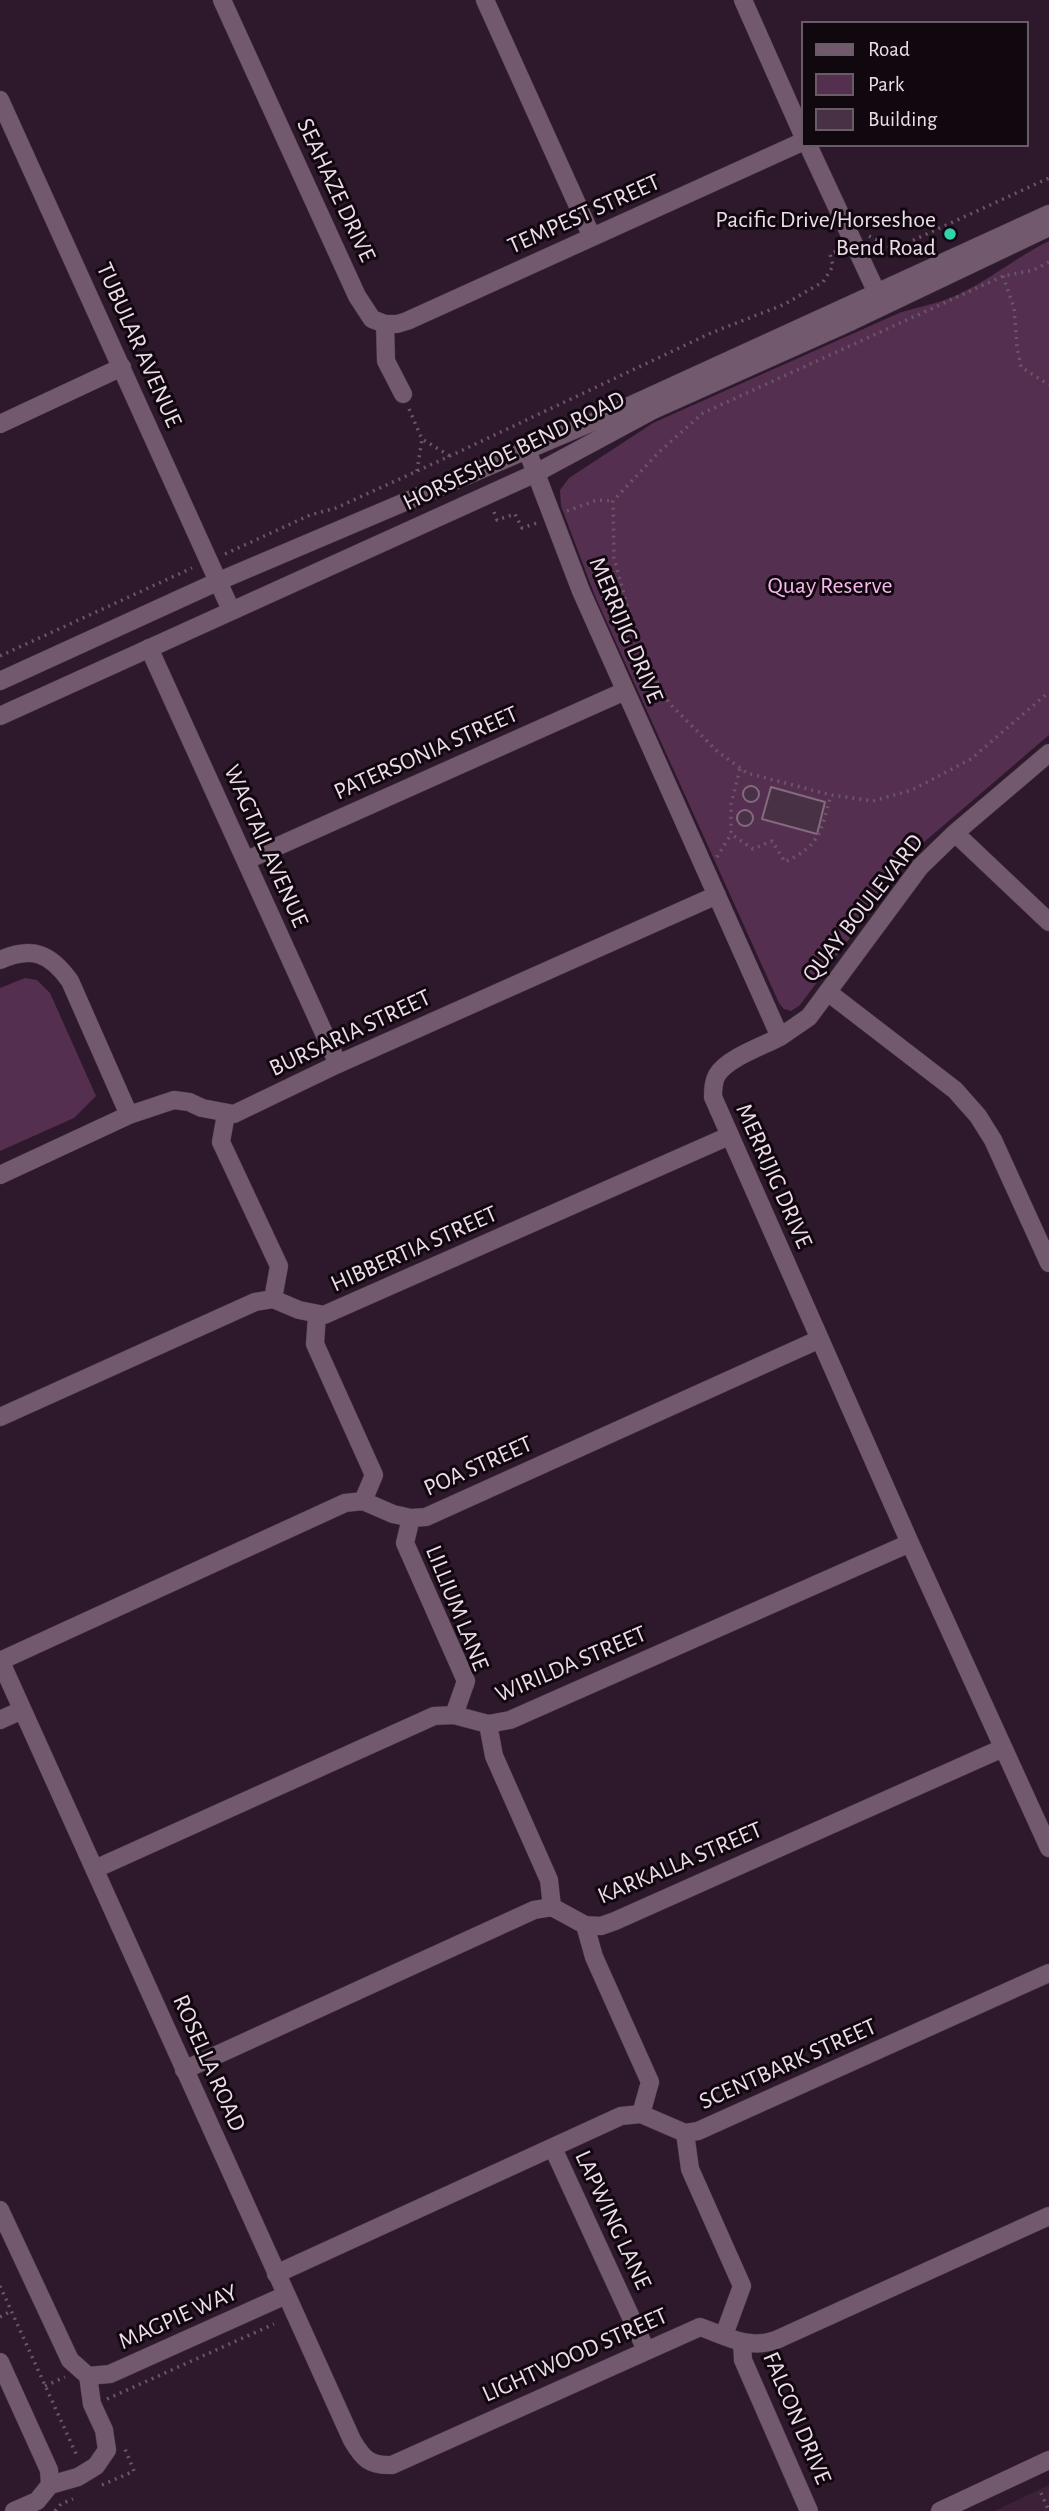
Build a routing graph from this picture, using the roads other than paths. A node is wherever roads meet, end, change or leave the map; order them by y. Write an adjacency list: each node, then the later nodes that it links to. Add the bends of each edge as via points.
1 (222, 0): 12 (street, SEAHAZE DRIVE, via 357,296 372,319)
2 (485, 0): 10 (street)
3 (743, 0): 5 (street)
4 (0, 100): 13 (street, TUBULAR AVENUE)
5 (800, 129)
6 (800, 143): 10 (street, TEMPEST STREET)
7 (809, 147): 11 (street)
8 (1049, 214): 11 (street, HORSESHOE BEND ROAD)
9 (1049, 227): 11 (street, HORSESHOE BEND ROAD)
10 (592, 237): 12 (street, TEMPEST STREET, via 408,321)
11 (880, 298): 16 (street, HORSESHOE BEND ROAD); 17 (street, HORSESHOE BEND ROAD)
12 (385, 324): 14 (street, via 386,361)
13 (122, 367): 15 (street); 18 (street, TUBULAR AVENUE)
14 (403, 394)
15 (0, 424)
16 (527, 450): 17 (street, MERRIJIG DRIVE); 18 (street, HORSESHOE BEND ROAD)
17 (536, 473): 19 (street, HORSESHOE BEND ROAD); 22 (street, MERRIJIG DRIVE)
18 (219, 581): 19 (street, TUBULAR AVENUE); 21 (street, HORSESHOE BEND ROAD)
19 (231, 610): 20 (street, HORSESHOE BEND ROAD)
20 (149, 648): 23 (street, HORSESHOE BEND ROAD); 26 (street, WAGTAIL AVENUE)
21 (0, 681)
22 (625, 691): 26 (street, PATERSONIA STREET); 27 (street, MERRIJIG DRIVE)
23 (0, 716)
24 (1049, 753): 25 (street, QUAY BOULEVARD)
25 (955, 833): 28 (street); 30 (street, QUAY BOULEVARD, via 920,867)
26 (247, 860): 32 (street, WAGTAIL AVENUE)
27 (717, 895): 31 (street, MERRIJIG DRIVE); 32 (street, BURSARIA STREET)
28 (1049, 922)
29 (0, 960): 34 (street, via 26,951 58,965 70,981)
30 (829, 993): 31 (street, QUAY BOULEVARD, via 802,1024); 37 (street, via 955,1090 978,1116)
31 (780, 1037): 35 (street, MERRIJIG DRIVE, via 718,1073 713,1097)
32 (338, 1064): 33 (street, BURSARIA STREET)
33 (226, 1114): 34 (street, via 174,1100); 38 (street, via 221,1142 279,1266)
34 (129, 1115): 36 (street)
35 (729, 1136): 39 (street, HIBBERTIA STREET); 40 (street, MERRIJIG DRIVE)
36 (0, 1175)
37 (1049, 1263)
38 (273, 1299): 39 (street, HIBBERTIA STREET); 41 (street, via 255,1302)
39 (317, 1315): 42 (street, via 315,1345 374,1475)
40 (820, 1339): 43 (street, POA STREET, via 426,1517); 44 (street, MERRIJIG DRIVE)
41 (0, 1417)
42 (363, 1501): 43 (street, POA STREET); 45 (street, via 338,1506)
43 (411, 1518): 47 (street, LILLIUM LANE, via 405,1543 466,1681)
44 (910, 1543): 49 (street, WIRILDA STREET, via 510,1720); 50 (street, MERRIJIG DRIVE)
45 (0, 1660): 46 (street, ROSELLA ROAD)
46 (22, 1710): 48 (street); 52 (street, ROSELLA ROAD)
47 (454, 1715): 49 (street, WIRILDA STREET); 52 (street, WIRILDA STREET, via 434,1716)
48 (0, 1720)
49 (488, 1724): 53 (street, via 494,1756 549,1880)
50 (1003, 1748): 51 (street, MERRIJIG DRIVE); 54 (street, KARKALLA STREET, via 615,1921 601,1926)
51 (1049, 1848)
52 (95, 1869): 56 (street, ROSELLA ROAD)
53 (552, 1907): 54 (street, KARKALLA STREET); 56 (street, via 520,1916)
54 (585, 1924): 57 (street, via 594,1957 650,2082)
55 (1049, 1972): 58 (street, SCENTBARK STREET, via 713,2125)
56 (184, 2070): 62 (street, ROSELLA ROAD)
57 (641, 2114): 58 (street, SCENTBARK STREET); 59 (street, via 621,2116)
58 (685, 2133): 64 (street, via 690,2169 742,2286)
59 (553, 2148): 62 (street); 66 (street, LAPWING LANE)
60 (0, 2210): 68 (street, via 70,2360)
61 (1049, 2216): 65 (street, LIGHTWOOD STREET, via 776,2340 761,2345)
62 (276, 2274): 63 (street, ROSELLA ROAD)
63 (286, 2295): 68 (street, MAGPIE WAY, via 110,2374); 70 (street, ROSELLA ROAD, via 359,2452 378,2466)
64 (724, 2335): 65 (street, LIGHTWOOD STREET); 66 (street, LIGHTWOOD STREET, via 700,2327)
65 (742, 2342): 73 (street, FALCON DRIVE, via 743,2360)
66 (646, 2350): 70 (street, LIGHTWOOD STREET)
67 (0, 2362): 71 (street, via 49,2470)
68 (88, 2376): 71 (street, via 107,2450 96,2466)
69 (1049, 2460): 74 (street)
70 (392, 2465)
71 (50, 2485): 72 (street, via 37,2501)
72 (14, 2511)
73 (809, 2511)
74 (940, 2511)

